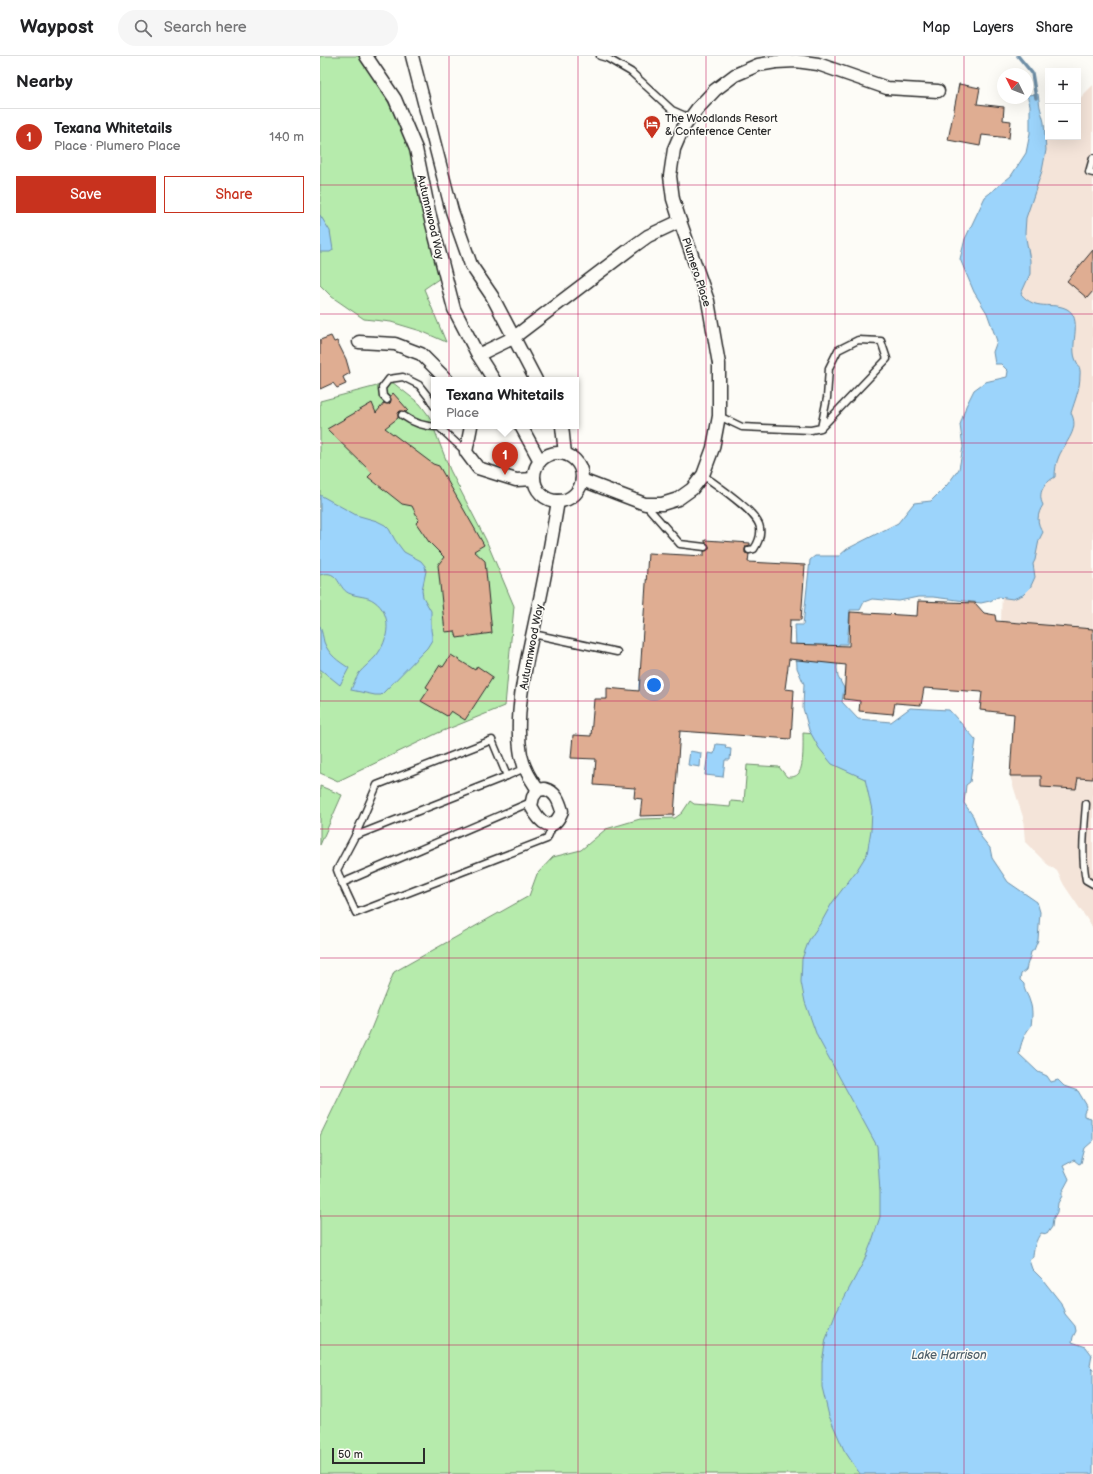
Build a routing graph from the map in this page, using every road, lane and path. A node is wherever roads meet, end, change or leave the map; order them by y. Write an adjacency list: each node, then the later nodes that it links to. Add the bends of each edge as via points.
1 (366, 56): 11 (street, Autumnwood Way, via 395,99 416,149 429,212 454,308)
2 (412, 56): 9 (street, Autumnwood Way, via 452,211 472,265 492,296)
3 (600, 56): 5 (lane, via 631,72 672,110)
4 (938, 91): 5 (street, Plumero Place, via 887,88 818,64 776,62 758,65 736,76 715,90)
5 (690, 118): 8 (street, Plumero Place, via 674,149 670,176 673,199)
6 (1093, 158): 7 (lane, via 1089,172)
7 (1093, 173)
8 (680, 221): 9 (street, via 648,236); 18 (street, Plumero Place, via 708,301 718,364)
9 (513, 338): 11 (street); 14 (street, Autumnwood Way)
10 (359, 342): 12 (street, via 395,344 421,354)
11 (478, 355): 13 (street, Autumnwood Way)
12 (444, 377)
13 (492, 377)
14 (534, 377)
15 (387, 400): 16 (lane, via 383,396 382,388 389,379 403,377 419,385)
16 (431, 401)
17 (402, 415): 19 (lane, via 410,422)
18 (719, 416): 20 (lane, via 742,427 811,430); 28 (street, Plumero Place, via 713,448)
19 (431, 427)
20 (821, 428): 20 (lane, via 887,359 881,341 858,340 838,350 829,368)
21 (441, 429): 25 (lane)
22 (470, 429): 25 (street)
23 (523, 429): 27 (street)
24 (562, 429): 26 (street)
25 (466, 452): 29 (street, via 478,468 516,480)
26 (565, 454): 27 (street, via 551,454); 30 (street, via 577,462 582,472)
27 (540, 461): 29 (street)
28 (703, 475): 32 (street, Plumero Place, via 692,489 678,500 662,504); 34 (lane, via 751,512 760,527 759,542 754,549)
29 (534, 479): 31 (street, via 541,494)
30 (582, 480): 31 (street, via 573,496); 32 (street, Plumero Place)
31 (558, 501): 35 (street, Autumnwood Way)
32 (645, 504): 33 (lane, via 680,544)
33 (705, 547)
34 (749, 550)
35 (533, 634): 36 (lane); 37 (street, Autumnwood Way, via 520,700 519,730)
36 (617, 652)
37 (525, 768): 38 (lane); 39 (street, Autumnwood Way)
38 (507, 776): 43 (lane); 43 (lane, via 492,740 450,755 377,785)
39 (538, 790): 40 (street); 42 (street, via 551,791 559,801 562,811)
40 (532, 802): 42 (street, via 531,806 537,817 543,823); 44 (lane)
41 (1086, 804): 45 (lane, via 1082,851 1086,880)
42 (553, 825): 44 (lane, via 547,839 356,913)
43 (355, 836): 44 (lane, via 337,870)
44 (342, 883)
45 (1093, 884)

